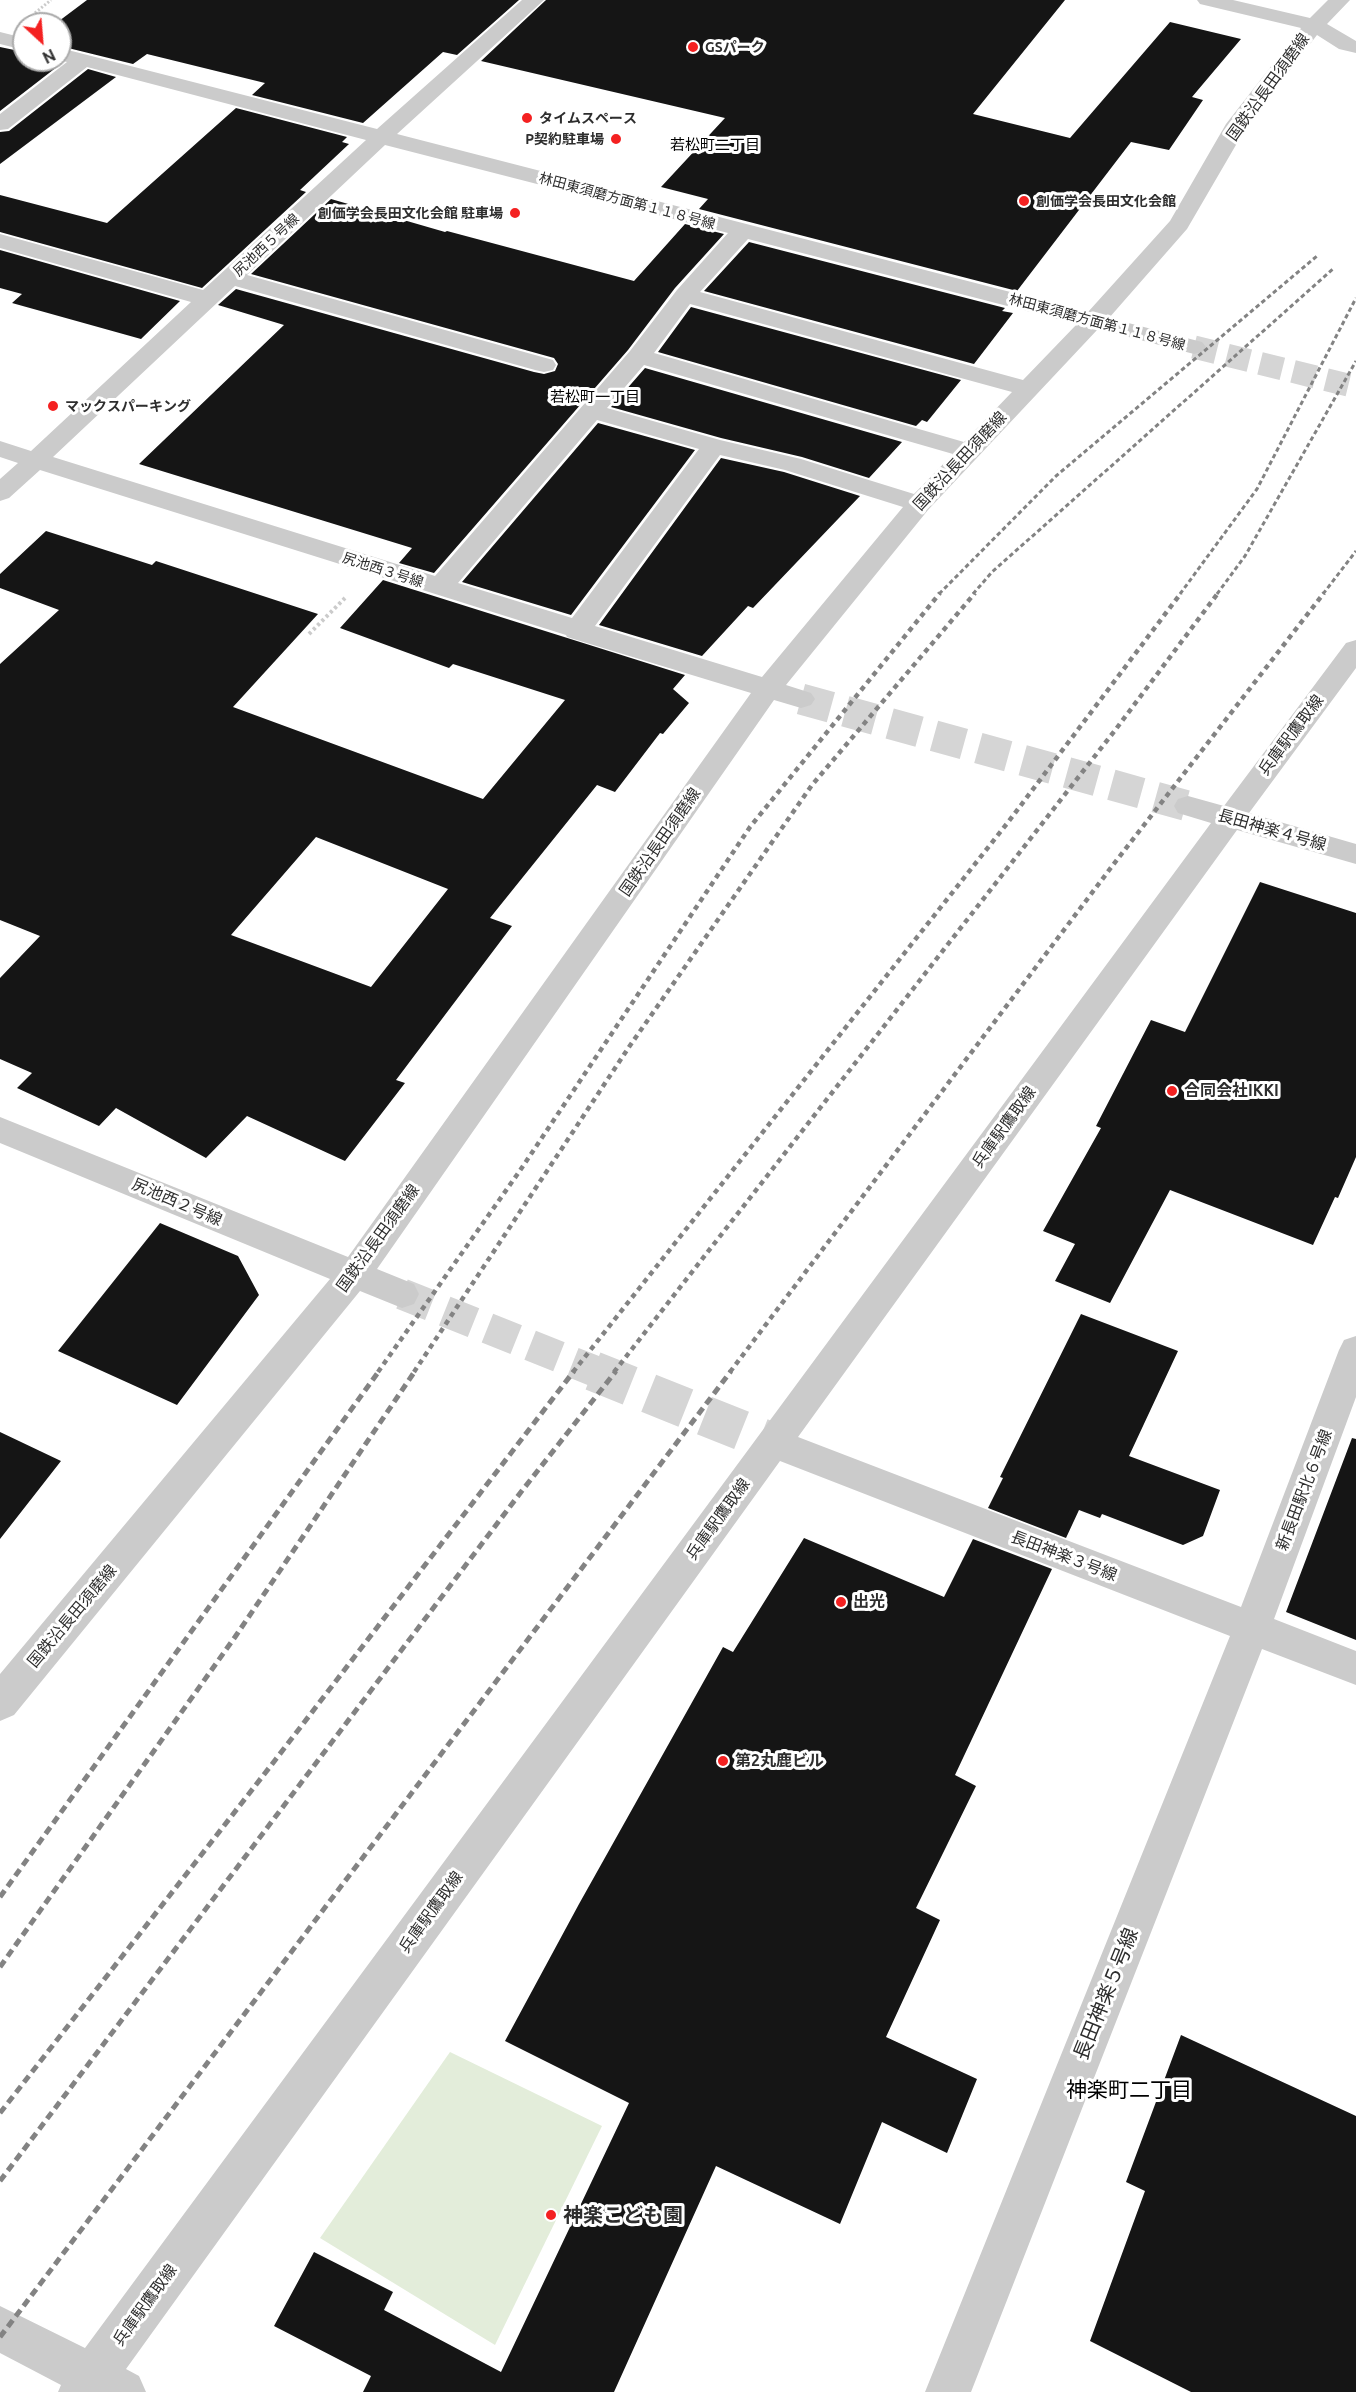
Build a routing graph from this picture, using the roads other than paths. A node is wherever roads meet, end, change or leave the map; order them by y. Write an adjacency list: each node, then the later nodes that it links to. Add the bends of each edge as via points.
1 (534, 0): 9 (street, 尻池西５号線)
2 (1207, 0): 4 (street)
3 (1341, 0): 4 (street, 国鉄沿長田須磨線)
4 (1314, 25): 5 (street); 15 (street, 国鉄沿長田須磨線, via 1238,124 1179,224)
5 (1356, 47)
6 (72, 57): 7 (street, 林田東須磨方面第１１８号線)
7 (83, 60): 8 (street); 9 (street, 林田東須磨方面第１１８号線)
8 (0, 124)
9 (381, 137): 10 (street, 林田東須磨方面第１１８号線); 12 (street, 尻池西５号線)
10 (742, 231): 13 (street); 15 (street, 林田東須磨方面第１１８号線)
11 (0, 241): 14 (street)
12 (231, 278): 14 (street, 尻池西５号線); 18 (street)
13 (685, 295): 17 (street); 19 (street)
14 (208, 299): 24 (street, 尻池西５号線)
15 (1093, 321): 16 (street, 林田東須磨方面第１１８号線); 19 (street, 国鉄沿長田須磨線)
16 (1194, 347)
17 (639, 356): 20 (street); 23 (street)
18 (544, 365)
19 (1029, 389): 23 (street, 国鉄沿長田須磨線)
20 (591, 411): 21 (street); 27 (street)
21 (714, 446): 26 (street, via 792,464); 28 (street)
22 (0, 449): 24 (street, 尻池西３号線)
23 (970, 451): 26 (street, 国鉄沿長田須磨線)
24 (35, 460): 25 (street, 尻池西５号線); 27 (street, 尻池西３号線)
25 (0, 493)
26 (919, 504): 30 (street, 国鉄沿長田須磨線)
27 (440, 587): 28 (street, 尻池西３号線)
28 (577, 631): 30 (street, 尻池西３号線)
29 (1356, 648): 33 (street, 兵庫駅鷹取線)
30 (767, 690): 31 (street); 36 (street, 国鉄沿長田須磨線)
31 (801, 699)
32 (1188, 806): 33 (street, 長田神楽４号線)
33 (1230, 818): 34 (street, 長田神楽４号線); 39 (street, 兵庫駅鷹取線)
34 (1356, 854)
35 (0, 1129): 36 (street, 尻池西２号線)
36 (353, 1276): 37 (street); 42 (street, 国鉄沿長田須磨線)
37 (402, 1294)
38 (1356, 1350): 40 (street, 新長田駅北６号線)
39 (773, 1443): 40 (street, 長田神楽３号線); 44 (street, 兵庫駅鷹取線)
40 (1251, 1630): 41 (street, 長田神楽３号線); 45 (street, 長田神楽５号線)
41 (1356, 1668)
42 (0, 1704)
43 (0, 2329): 44 (street)
44 (99, 2386)
45 (948, 2392)

